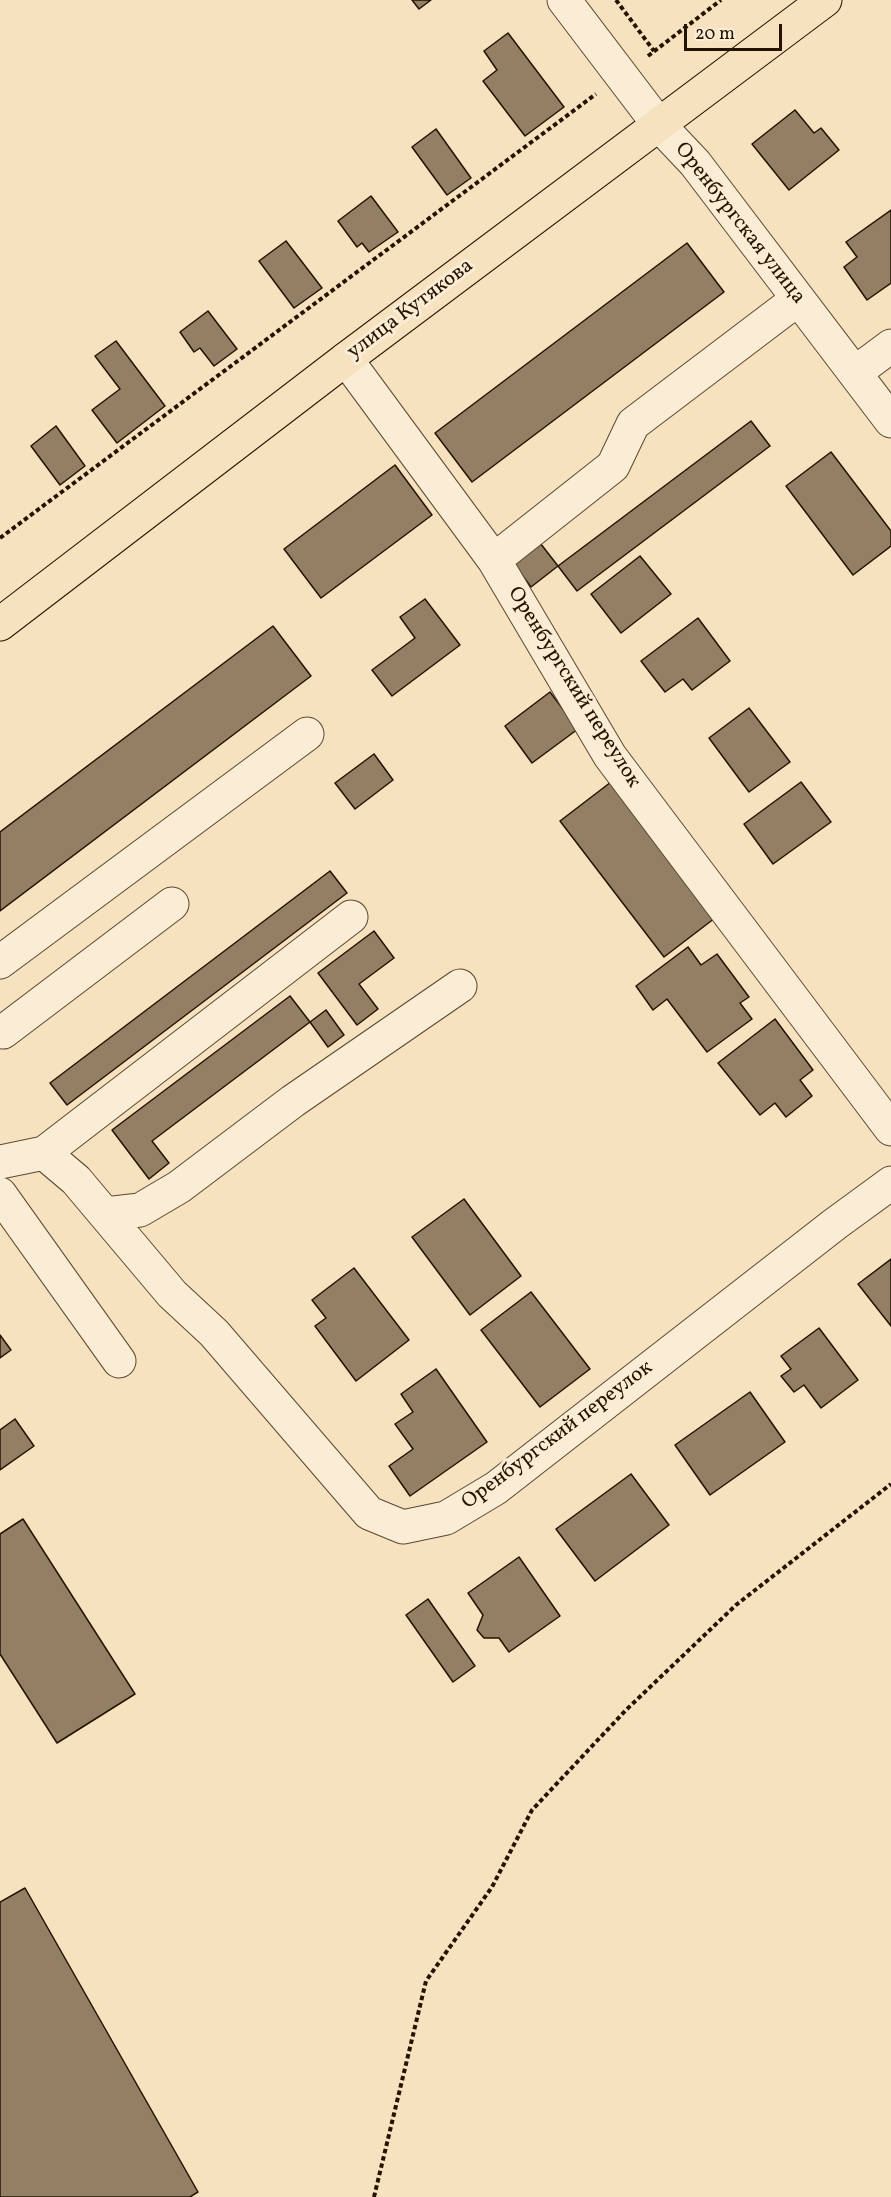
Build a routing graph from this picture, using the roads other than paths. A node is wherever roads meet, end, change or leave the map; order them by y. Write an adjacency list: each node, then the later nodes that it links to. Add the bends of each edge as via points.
1 (564, 0): 3 (street, Оренбургская улица)
2 (825, 0): 3 (main road, улица Кутякова)
3 (658, 125): 4 (street, Оренбургская улица, via 695,163); 6 (main road, улица Кутякова)
4 (798, 299): 7 (street, Оренбургская улица); 9 (street, via 633,424 613,466)
5 (891, 346): 7 (street)
6 (346, 359): 9 (street, Оренбургский переулок); 10 (main road, улица Кутякова)
7 (856, 372): 8 (street, Оренбургская улица)
8 (891, 421)
9 (494, 560): 17 (street, Оренбургский переулок, via 610,756)
10 (0, 624)
11 (307, 734): 14 (street)
12 (172, 904): 16 (street)
13 (351, 917): 18 (street)
14 (0, 962)
15 (460, 986): 22 (street, via 293,1101 179,1187 140,1210)
16 (0, 1031)
17 (891, 1129)
18 (44, 1153): 19 (street); 22 (street, Оренбургский переулок)
19 (0, 1162)
20 (891, 1183): 22 (street, Оренбургский переулок, via 496,1488 447,1518 403,1527 369,1513)
21 (0, 1194): 23 (street)
22 (105, 1214)
23 (119, 1361)

